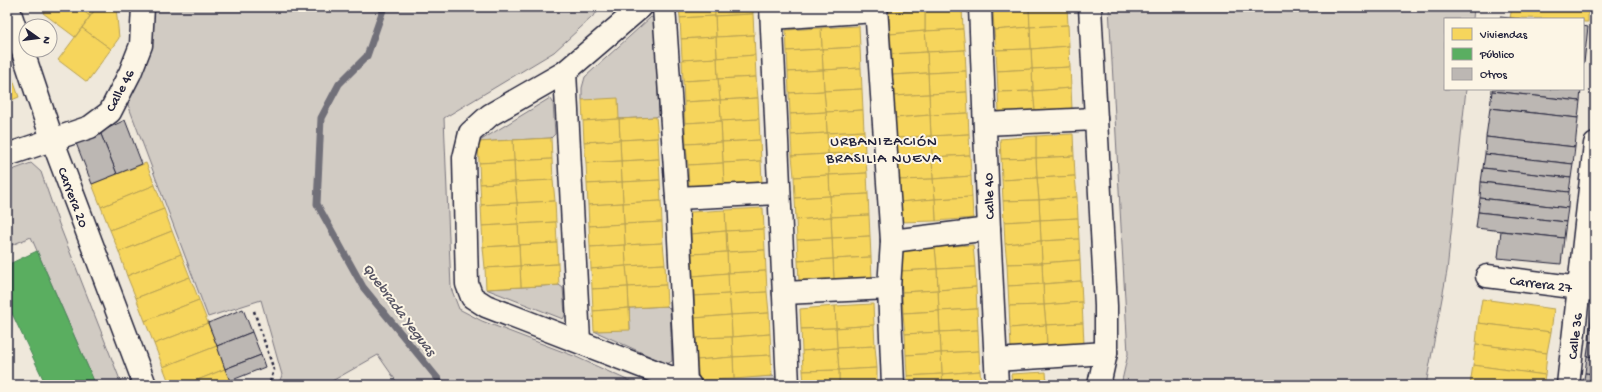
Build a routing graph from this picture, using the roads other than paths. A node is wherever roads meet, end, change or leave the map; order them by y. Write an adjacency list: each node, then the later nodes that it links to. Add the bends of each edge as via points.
1 (8, 7): 12 (street, Carrera 20)
2 (143, 7): 12 (street, Calle 46, via 141,45 110,112 90,127)
3 (641, 7): 9 (street)
4 (664, 7): 16 (street)
5 (980, 7): 11 (street, Calle 40)
6 (1090, 7): 10 (street)
7 (876, 9): 8 (street); 18 (street)
8 (772, 12): 15 (street)
9 (565, 72): 23 (street); 23 (street, via 490,115 470,133 464,158 467,284 472,298 486,306)
10 (1096, 119): 11 (street); 24 (street, via 1106,306)
11 (985, 124): 17 (street, Calle 40)
12 (52, 139): 14 (street, Calle 46); 27 (street, Carrera 20)
13 (1595, 144): 21 (street, Calle 36)
14 (7, 155)
15 (779, 193): 16 (street); 22 (street)
16 (677, 198): 26 (street)
17 (989, 229): 18 (street); 25 (street, Calle 40)
18 (892, 241): 20 (street)
19 (1487, 276): 21 (street, Carrera 27)
20 (889, 288): 22 (street); 29 (street)
21 (1587, 289): 32 (street, Calle 36)
22 (784, 294): 28 (street)
23 (578, 341): 26 (street)
24 (1106, 353): 25 (street); 31 (street)
25 (996, 360): 30 (street, Calle 40)
26 (688, 384)
27 (145, 385)
28 (788, 385)
29 (893, 385)
30 (997, 385)
31 (1098, 385)
32 (1568, 385)

